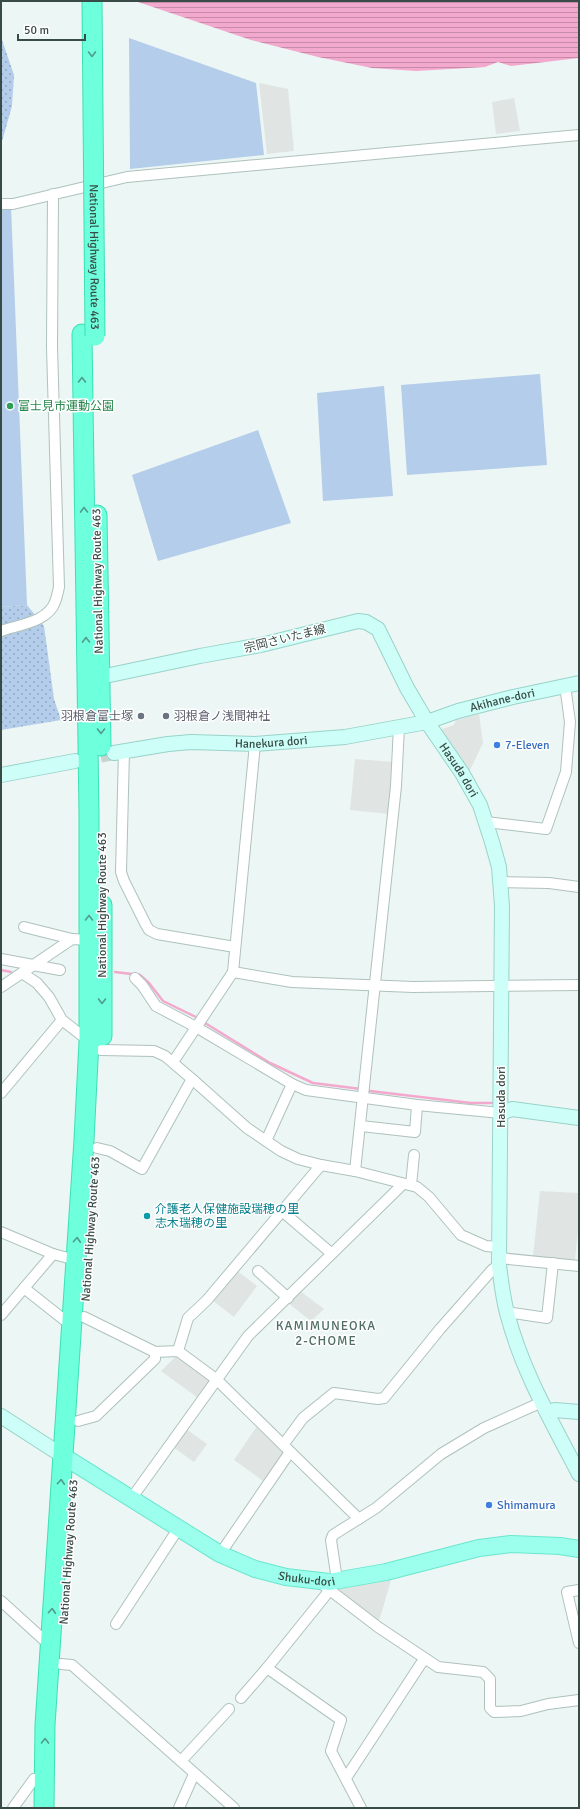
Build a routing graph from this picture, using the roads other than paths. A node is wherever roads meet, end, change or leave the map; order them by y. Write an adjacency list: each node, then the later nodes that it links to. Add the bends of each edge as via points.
1 (79, 1): 6 (highway, National Highway Route 463)
2 (92, 1): 6 (highway, National Highway Route 463, one-way to 6, bridge)
3 (579, 134): 4 (street, via 127,177)
4 (53, 194): 5 (street, via 13,204); 7 (street, via 52,354 59,587 50,612)
5 (1, 204)
6 (89, 335): 8 (highway, National Highway Route 463)
7 (1, 631)
8 (93, 679): 11 (main road, 宗岡さいたま線, via 261,646 358,621 366,622 378,629 396,668); 21 (highway, National Highway Route 463, one-way to 8, via 89,814); 35 (highway, National Highway Route 463, one-way to 35, via 102,968)
9 (579, 683): 10 (main road, Akihane-dori)
10 (565, 685): 11 (main road, Akihane-dori, via 458,711); 17 (street, via 570,722 566,772 546,829)
11 (427, 722): 12 (main road, Hanekura dori); 17 (main road, Hasuda dori, via 470,786)
12 (399, 727): 13 (main road, Hanekura dori, via 345,737); 30 (street, via 396,786)
13 (255, 744): 14 (main road, Hanekura dori, via 191,742); 22 (street)
14 (119, 752): 22 (street, via 121,872 146,925 157,934)
15 (75, 761): 16 (main road)
16 (1, 775)
17 (486, 822): 18 (main road, Hasuda dori, via 499,867)
18 (500, 882): 19 (street, via 549,883); 29 (main road, Hasuda dori)
19 (579, 887)
20 (24, 927): 21 (street)
21 (81, 940): 24 (street); 35 (highway, National Highway Route 463)
22 (235, 947): 26 (street)
23 (1, 959): 24 (street)
24 (32, 966): 25 (street); 27 (street)
25 (60, 970)
26 (233, 972): 30 (street, via 292,982); 34 (street)
27 (22, 973): 32 (street); 33 (street, via 37,983)
28 (134, 978): 34 (street, via 156,1006)
29 (502, 984): 30 (street, via 413,987); 31 (street); 42 (main road, Hasuda dori)
30 (376, 985): 40 (street)
31 (579, 985)
32 (1, 987)
33 (62, 1020): 35 (street); 39 (street)
34 (196, 1027): 36 (street); 38 (street)
35 (95, 1046): 36 (street, via 154,1051); 46 (highway, National Highway Route 463); 56 (highway, National Highway Route 463, one-way to 35)
36 (173, 1062): 37 (street)
37 (192, 1078): 45 (street, via 247,1128); 46 (street, via 142,1169 110,1151)
38 (292, 1084): 40 (street, via 306,1090); 45 (street)
39 (1, 1093)
40 (364, 1098): 41 (street); 44 (street)
41 (417, 1105): 42 (street); 44 (street, via 415,1132)
42 (501, 1113): 43 (main road, via 512,1109); 55 (main road, Hasuda dori)
43 (579, 1118)
44 (361, 1126): 49 (street)
45 (266, 1141): 48 (street, via 298,1159)
46 (97, 1148): 64 (highway, National Highway Route 463)
47 (414, 1155): 50 (street)
48 (321, 1165): 49 (street); 51 (street)
49 (356, 1171): 50 (street)
50 (407, 1184): 53 (street); 55 (street, via 417,1187 429,1197 461,1234 486,1246)
51 (283, 1212): 53 (street); 65 (street, via 207,1300 188,1318)
52 (1, 1232): 54 (street)
53 (331, 1253): 61 (street)
54 (53, 1254): 56 (street); 60 (street)
55 (499, 1257): 57 (street); 62 (main road, Hasuda dori); 72 (street, via 492,1270 384,1398 334,1393 303,1418)
56 (76, 1260): 64 (highway, National Highway Route 463)
57 (553, 1263): 58 (street); 62 (street, via 547,1318)
58 (579, 1266)
59 (258, 1271): 61 (street)
60 (24, 1288): 63 (street); 64 (street)
61 (288, 1298): 67 (street, via 248,1336)
62 (506, 1312): 68 (main road, Hasuda dori, via 521,1358)
63 (1, 1315)
64 (78, 1322): 66 (street); 71 (highway, National Highway Route 463); 73 (highway, National Highway Route 463)
65 (178, 1351): 66 (street); 67 (street)
66 (155, 1352): 71 (street, via 155,1359 96,1416)
67 (216, 1379): 72 (street); 75 (street)
68 (545, 1407): 69 (main road); 74 (main road, Hasuda dori); 76 (street, via 484,1428 441,1454)
69 (579, 1412)
70 (1, 1416): 73 (main road)
71 (78, 1421): 73 (highway, National Highway Route 463)
72 (287, 1448): 76 (street); 79 (street)
73 (69, 1460): 75 (main road, Shuku-dori); 84 (highway, National Highway Route 463, one-way to 73); 87 (highway, National Highway Route 463)
74 (579, 1474)
75 (131, 1499): 77 (main road, Shuku-dori)
76 (359, 1519): 80 (street, via 333,1535)
77 (178, 1529): 79 (main road, Shuku-dori); 83 (street)
78 (579, 1549): 80 (main road, Shuku-dori, via 536,1544 491,1546)
79 (220, 1554): 80 (main road, Shuku-dori, via 267,1573)
80 (328, 1584): 86 (street); 88 (street)
81 (579, 1590): 85 (street, via 567,1592)
82 (1, 1601): 84 (street, via 44,1640)
83 (116, 1624)
84 (50, 1640): 94 (highway, National Highway Route 463, one-way to 84)
85 (579, 1643)
86 (424, 1659): 90 (street, via 438,1667 483,1672 490,1678 490,1708 494,1712 521,1711); 95 (street)
87 (61, 1664): 92 (street, via 72,1665); 98 (highway, National Highway Route 463)
88 (267, 1668): 89 (street); 95 (street, via 340,1720 331,1751)
89 (241, 1698)
90 (579, 1700)
91 (229, 1709): 92 (street)
92 (181, 1761): 93 (street)
93 (194, 1774): 99 (street); 100 (street)
94 (44, 1778): 96 (street, via 34,1779); 97 (highway, National Highway Route 463)
95 (346, 1778): 101 (street)
96 (13, 1808)
97 (44, 1808)
98 (56, 1808)
99 (179, 1808)
100 (234, 1808)
101 (361, 1808)

